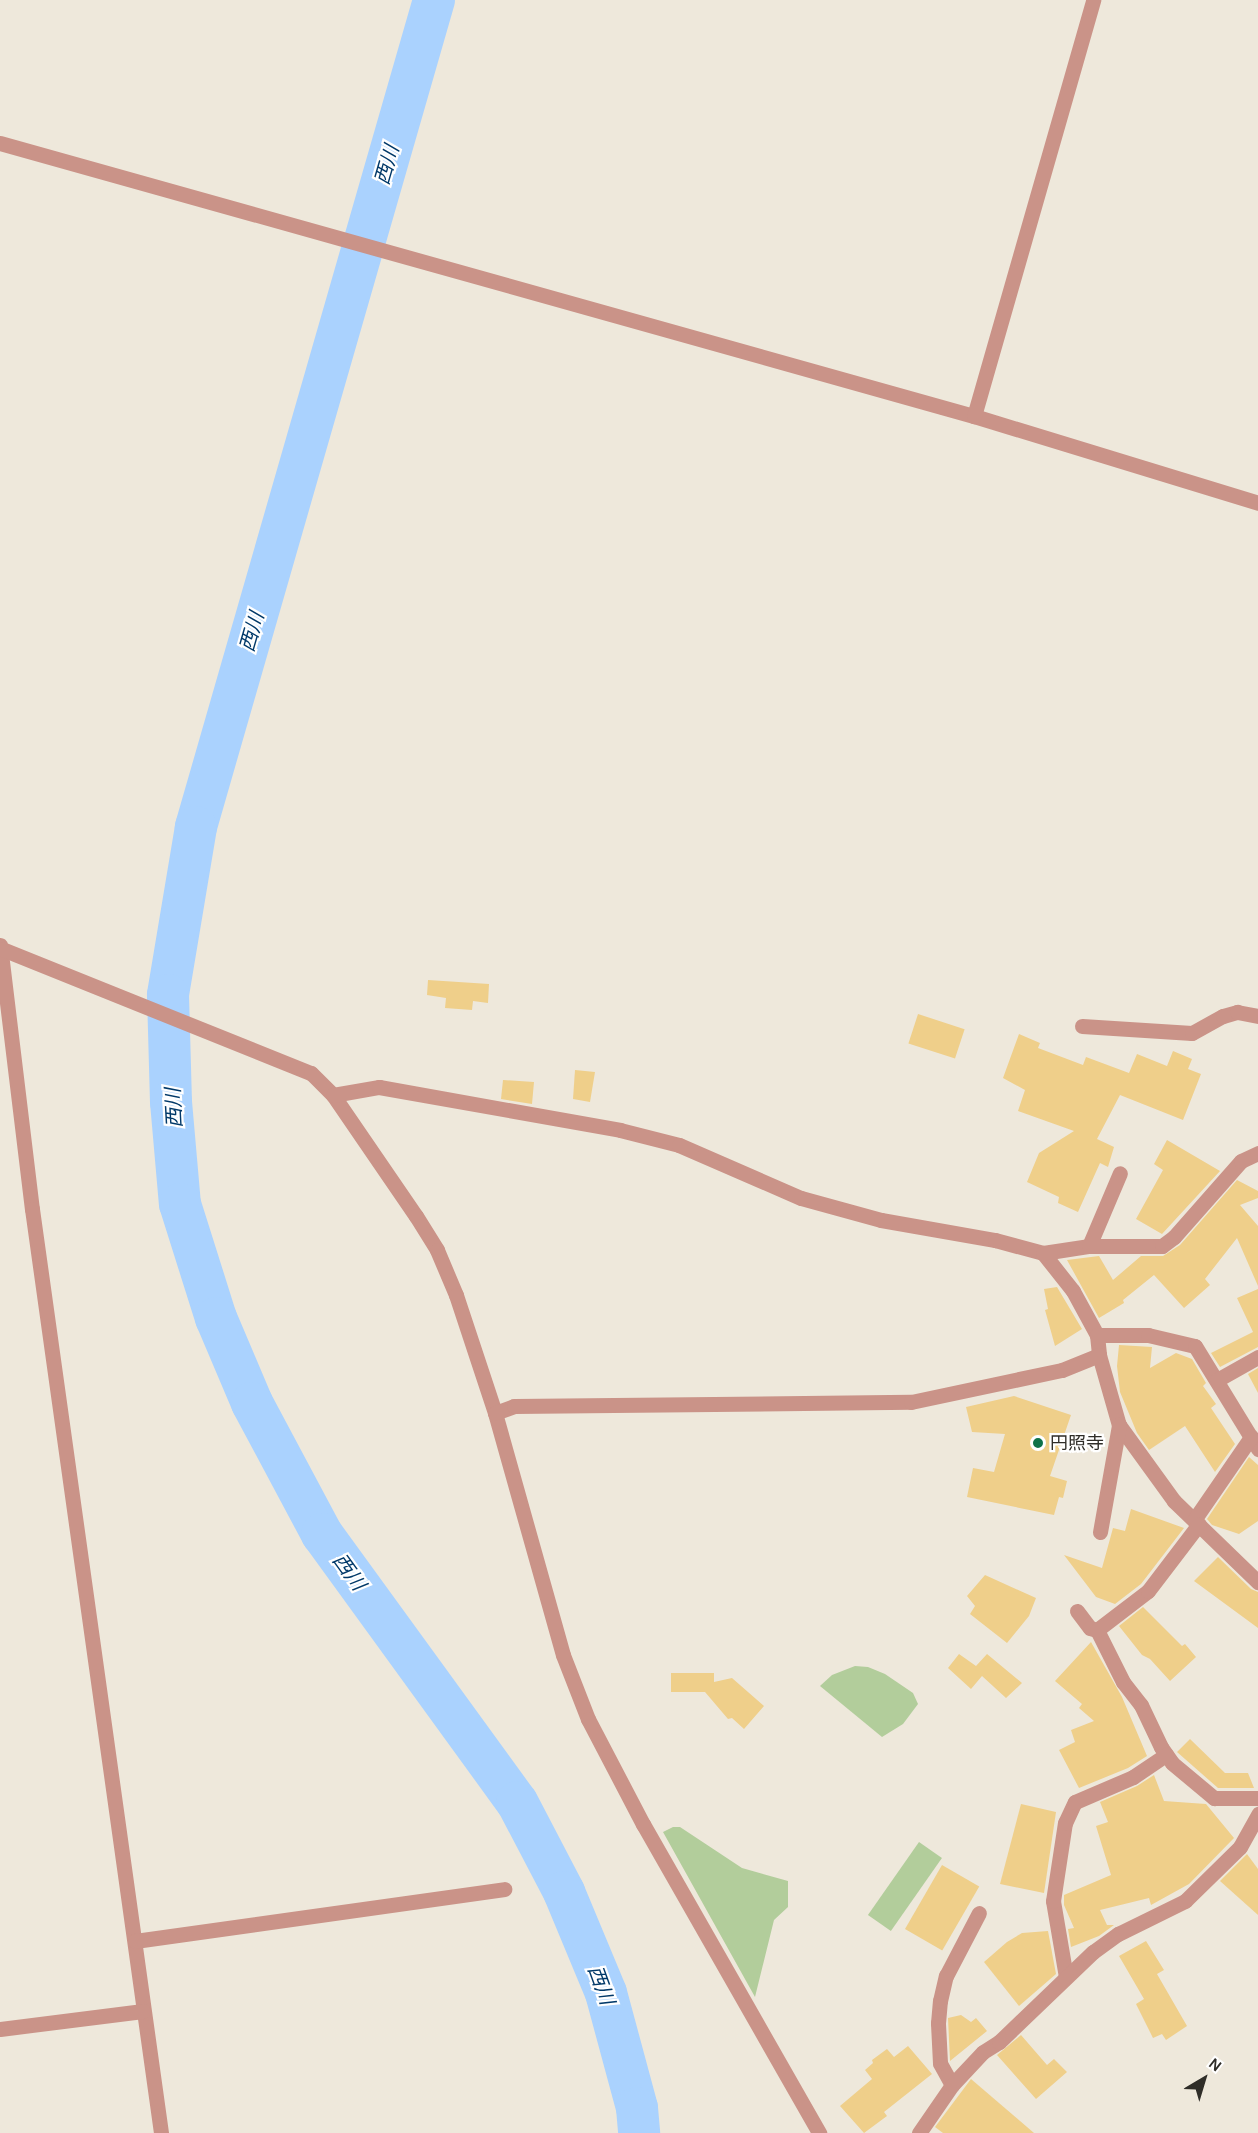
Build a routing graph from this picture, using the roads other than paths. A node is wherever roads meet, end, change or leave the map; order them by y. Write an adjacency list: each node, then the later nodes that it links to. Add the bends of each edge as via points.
1 (1093, 0): 3 (street)
2 (0, 143): 3 (street)
3 (974, 416): 4 (street)
4 (1258, 503)
5 (1, 947): 8 (street, via 311,1073); 30 (street, via 32,1209)
6 (1258, 1016): 7 (street, via 1237,1012 1192,1033)
7 (1082, 1026)
8 (333, 1095): 12 (street, via 379,1087 620,1130 679,1146 801,1198 881,1220 995,1240); 17 (street, via 437,1250)
9 (1258, 1153): 11 (street, via 1240,1161 1162,1246)
10 (1120, 1173): 11 (street)
11 (1089, 1246): 12 (street)
12 (1043, 1253): 13 (street, via 1073,1291)
13 (1097, 1335): 14 (street); 16 (street, via 1148,1335 1196,1346)
14 (1099, 1355): 17 (street, via 1062,1370 910,1402 514,1406); 18 (street)
15 (1258, 1357): 16 (street)
16 (1217, 1380): 19 (street)
17 (495, 1413): 36 (street, via 562,1655 588,1719 643,1824)
18 (1119, 1425): 20 (street, via 1174,1501); 21 (street)
19 (1254, 1443): 20 (street)
20 (1196, 1522): 22 (street); 24 (street, via 1148,1592)
21 (1100, 1532)
22 (1258, 1582)
23 (1077, 1611): 24 (street, via 1090,1628)
24 (1097, 1630): 25 (street)
25 (1166, 1755): 26 (street, via 1214,1798); 31 (street, via 1133,1777 1075,1802 1065,1823 1053,1901)
26 (1258, 1798)
27 (1258, 1814): 31 (street, via 1240,1847 1185,1901 1118,1934)
28 (504, 1889): 30 (street)
29 (979, 1913): 34 (street, via 946,1976 940,2001 940,2063)
30 (135, 1941): 32 (street)
31 (1066, 1977): 34 (street)
32 (143, 2011): 33 (street); 35 (street)
33 (0, 2029)
34 (952, 2085): 37 (street)
35 (160, 2133)
36 (819, 2133)
37 (920, 2133)

